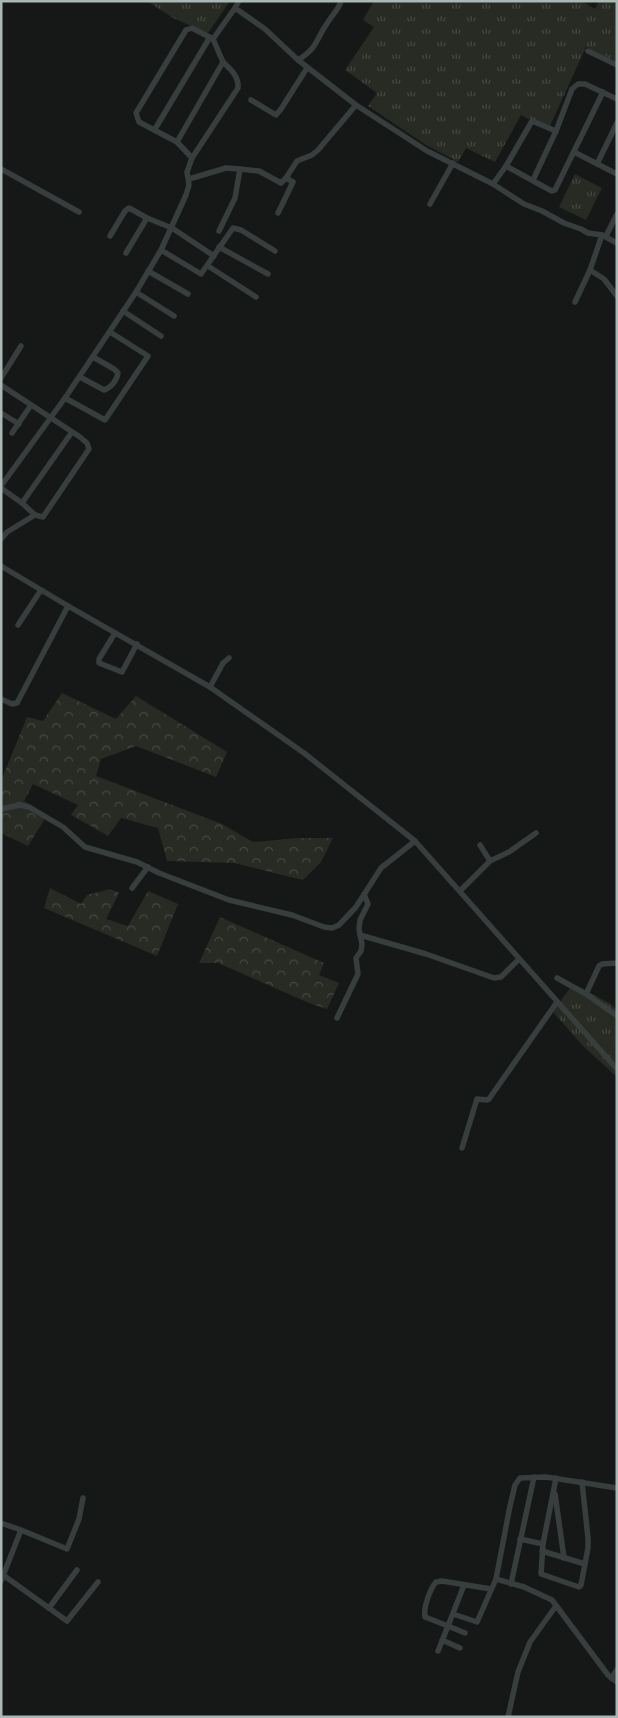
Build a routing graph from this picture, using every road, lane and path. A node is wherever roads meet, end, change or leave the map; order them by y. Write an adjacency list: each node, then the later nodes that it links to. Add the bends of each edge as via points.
1 (239, 1): 3 (street)
2 (341, 1): 6 (street, via 310,53)
3 (236, 8): 4 (street); 6 (street, via 265,29)
4 (211, 38): 7 (street); 15 (street); 15 (street, via 192,28 186,30 135,116 139,122)
5 (588, 51): 8 (street)
6 (298, 60): 9 (street)
7 (223, 62): 17 (street); 19 (street, via 235,74 238,88)
8 (617, 65)
9 (308, 68): 12 (street, via 276,115); 13 (street)
10 (603, 92): 11 (street); 16 (street, via 578,84 572,90); 18 (street)
11 (617, 99)
12 (251, 100)
13 (356, 104): 20 (street, via 427,151); 26 (street, via 318,150 298,161)
14 (617, 123): 21 (street)
15 (155, 129): 17 (street)
16 (556, 131): 22 (street, via 532,121); 28 (street)
17 (177, 142): 19 (street)
18 (574, 152): 21 (street); 28 (street, via 555,190)
19 (192, 158): 27 (street)
20 (453, 163): 29 (street); 30 (street)
21 (597, 164): 25 (street)
22 (506, 166): 28 (street); 29 (street)
23 (1, 169): 31 (street)
24 (240, 169): 26 (street, via 259,171 281,183); 27 (street, via 226,168); 36 (street, via 235,198)
25 (617, 174)
26 (286, 178): 32 (street, via 293,182)
27 (188, 179): 35 (street, via 189,186)
28 (532, 180)
29 (493, 184): 38 (street, via 524,204 564,223 588,234)
30 (430, 204)
31 (79, 212)
32 (278, 213)
33 (617, 214): 38 (street)
34 (147, 218): 35 (street); 37 (street, via 128,208); 43 (street)
35 (172, 228): 41 (street); 44 (street)
36 (219, 231)
37 (110, 236)
38 (604, 236): 39 (street); 46 (street)
39 (617, 243)
40 (219, 247): 42 (street, via 230,230 236,228); 44 (street); 48 (street)
41 (160, 250): 45 (street, via 201,274); 47 (street)
42 (275, 251)
43 (126, 253)
44 (214, 256): 45 (street)
45 (208, 266): 52 (street)
46 (590, 270): 51 (street, via 604,279); 53 (street)
47 (148, 271): 49 (street); 50 (street)
48 (268, 274)
49 (136, 292): 54 (street); 55 (street)
50 (188, 294)
51 (617, 296)
52 (256, 297)
53 (575, 302)
54 (123, 311): 56 (street); 57 (street)
55 (174, 316)
56 (110, 332): 59 (street); 63 (street, via 148,356 105,420)
57 (161, 336)
58 (21, 346): 61 (street)
59 (93, 357): 60 (street); 60 (street, via 117,371 112,385 104,390)
60 (80, 377): 63 (street)
61 (1, 378)
62 (1, 385): 64 (street)
63 (65, 398): 66 (street)
64 (31, 405): 66 (street); 67 (street)
65 (1, 414): 67 (street)
66 (50, 418): 68 (street); 70 (street)
67 (19, 424): 69 (street)
68 (72, 432): 71 (street); 72 (street, via 87,443 88,452 43,517)
69 (12, 433)
70 (1, 487): 71 (street)
71 (22, 503): 72 (street)
72 (35, 515): 73 (street)
73 (1, 539)
74 (1, 566): 75 (street)
75 (41, 590): 76 (street); 77 (street)
76 (68, 606): 78 (street); 82 (street, via 16,703)
77 (18, 625)
78 (115, 632): 79 (street); 79 (street, via 98,663 122,672)
79 (137, 644): 81 (street)
80 (229, 658): 81 (street)
81 (210, 687): 85 (street, via 304,752)
82 (1, 699)
83 (1, 809): 88 (street, via 29,807 63,827 85,847)
84 (536, 833): 87 (street, via 510,852)
85 (415, 840): 90 (street); 91 (street, via 381,868)
86 (480, 845): 87 (street)
87 (490, 860): 90 (street)
88 (148, 867): 89 (street); 91 (street, via 229,900 292,915 324,928 340,925)
89 (132, 888)
90 (460, 891): 93 (street)
91 (364, 894): 92 (street, via 368,904 360,920)
92 (360, 935): 93 (street, via 494,978 501,977); 99 (street, via 361,948 356,961 358,974)
93 (519, 959): 97 (street)
94 (617, 963): 96 (street, via 599,966)
95 (557, 978): 96 (street)
96 (586, 994): 98 (street)
97 (558, 1002): 100 (street); 101 (street, via 488,1100 477,1099)
98 (617, 1016)
99 (337, 1018)
100 (617, 1069)
101 (462, 1148)
102 (534, 1477): 103 (street); 110 (street); 117 (street, via 520,1478 515,1485)
103 (556, 1478): 104 (street); 106 (street)
104 (582, 1482): 105 (street); 114 (street, via 588,1538)
105 (617, 1488)
106 (554, 1490): 111 (street); 113 (street)
107 (83, 1498): 109 (street, via 67,1549)
108 (1, 1523): 109 (street)
109 (21, 1530): 116 (street)
110 (520, 1539): 111 (street); 119 (street)
111 (543, 1544): 112 (street)
112 (542, 1551): 113 (street); 114 (street, via 540,1574 570,1584 580,1586)
113 (564, 1558): 114 (street)
114 (586, 1564)
115 (77, 1570): 123 (street)
116 (2, 1578): 123 (street)
117 (496, 1580): 119 (street); 121 (street)
118 (98, 1582): 123 (street, via 68,1622)
119 (511, 1584): 122 (street, via 547,1596)
120 (464, 1585): 121 (street); 124 (street); 125 (street, via 442,1581 434,1585 424,1615)
121 (491, 1589): 124 (street, via 477,1622)
122 (556, 1606): 131 (street); 132 (street, via 530,1642 518,1672)
123 (49, 1608)
124 (453, 1614): 125 (street)
125 (448, 1626): 126 (street); 127 (street)
126 (465, 1634)
127 (442, 1640): 128 (street); 129 (street)
128 (460, 1648)
129 (438, 1651)
130 (617, 1670): 131 (street)
131 (614, 1680)
132 (508, 1717)

